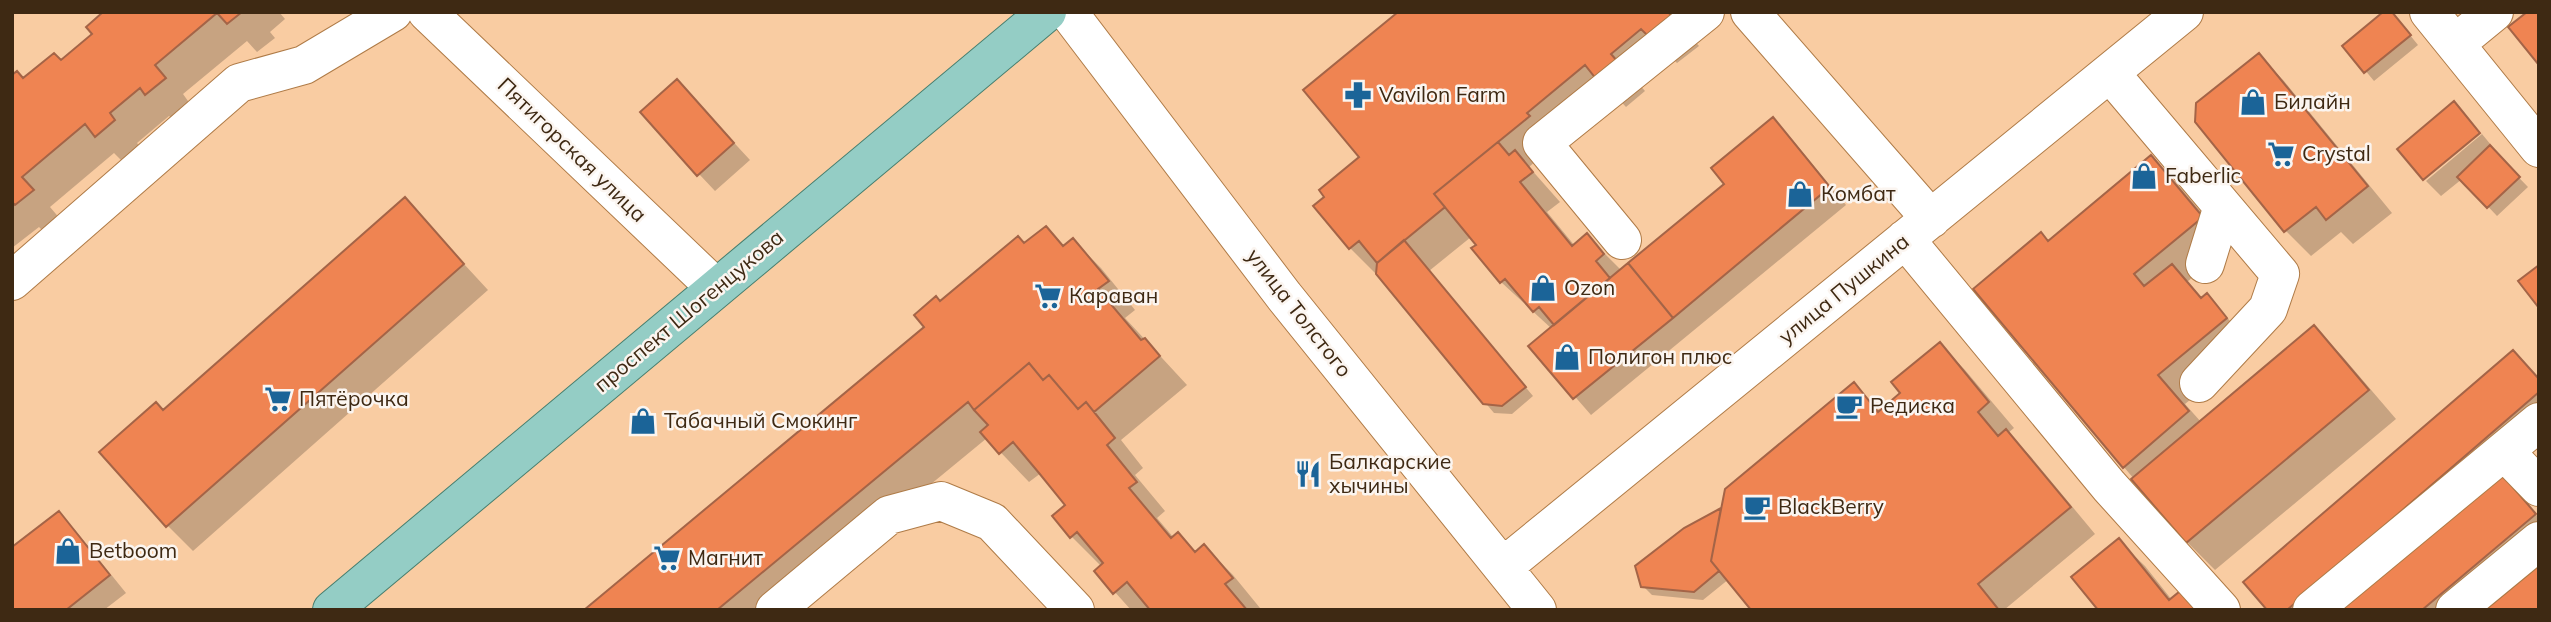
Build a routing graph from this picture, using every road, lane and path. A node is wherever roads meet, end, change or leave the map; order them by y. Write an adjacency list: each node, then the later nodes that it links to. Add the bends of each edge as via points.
1 (393, 12): 17 (street, via 304,65 239,83)
2 (427, 12): 18 (street, Пятигорская улица)
3 (1047, 12): 18 (main road, проспект Шогенцукова)
4 (1068, 12): 24 (street, улица Толстого, via 1284,296)
5 (1705, 12): 15 (street, via 1542,143)
6 (1751, 12): 14 (street)
7 (2184, 12): 11 (street, улица Пушкина)
8 (2429, 12): 10 (street)
9 (2494, 12): 10 (street)
10 (2455, 44): 12 (street)
11 (2110, 72): 13 (street); 14 (street, улица Пушкина)
12 (2539, 148)
13 (2222, 209): 16 (street); 19 (street, via 2280,274 2269,309)
14 (1918, 229): 24 (street, улица Пушкина); 29 (street, via 2109,486)
15 (1622, 240)
16 (2205, 264)
17 (12, 281)
18 (716, 288): 25 (main road, проспект Шогенцукова)
19 (2199, 383)
20 (2539, 422): 21 (street)
21 (2504, 451): 22 (street); 30 (street)
22 (2539, 487)
23 (2539, 541): 31 (street)
24 (1503, 567): 28 (street, улица Толстого)
25 (332, 610)
26 (775, 610): 27 (street, via 889,515 942,501 992,522)
27 (1075, 610)
28 (1537, 610)
29 (2221, 610)
30 (2312, 610)
31 (2455, 610)

